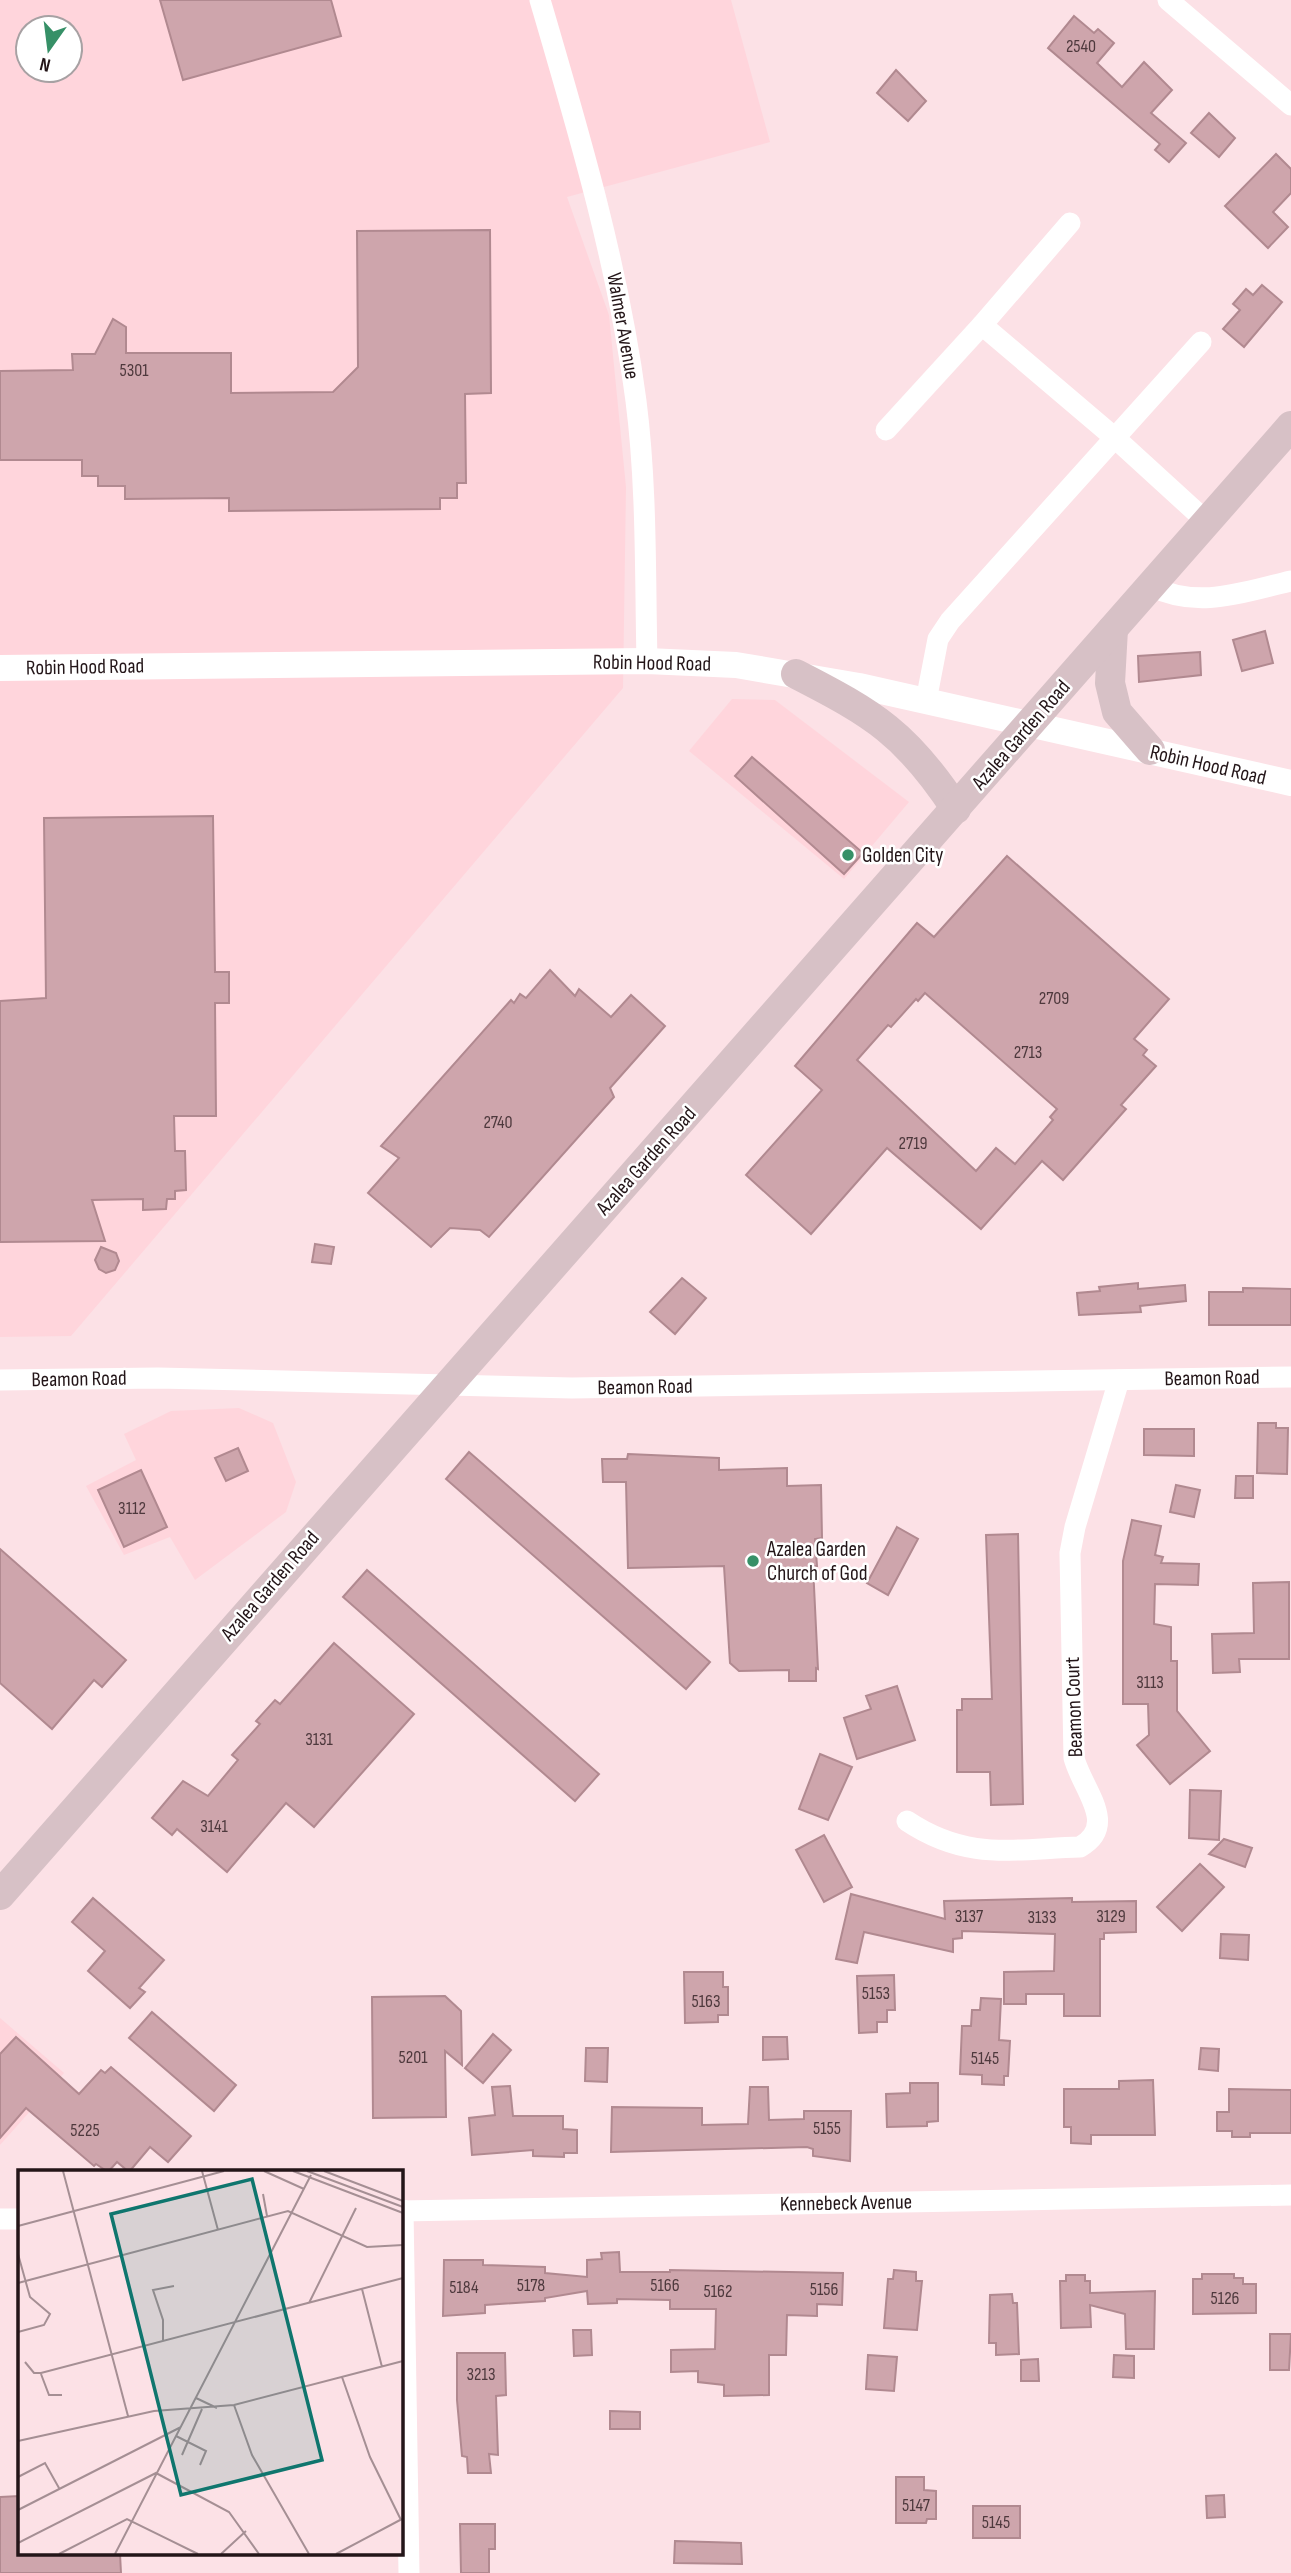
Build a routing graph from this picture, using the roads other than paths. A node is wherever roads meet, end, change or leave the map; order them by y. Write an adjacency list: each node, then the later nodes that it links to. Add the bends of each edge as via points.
1 (540, 0): 14 (street, Walmer Avenue, via 597,196 622,312 643,488)
2 (1168, 0): 3 (street)
3 (1291, 105)
4 (1070, 223): 5 (street)
5 (982, 325): 8 (street); 9 (street)
6 (1201, 342): 9 (street)
7 (1291, 426): 10 (main road, Azalea Garden Road)
8 (886, 430)
9 (1115, 438): 10 (street); 17 (street, via 950,621 938,639)
10 (1207, 522): 12 (main road, Azalea Garden Road)
11 (1291, 581): 12 (street, via 1215,599 1186,599)
12 (1151, 586): 13 (main road, Azalea Garden Road)
13 (1113, 629): 18 (main road, Azalea Garden Road); 19 (main road, via 1110,683 1117,712)
14 (647, 661): 15 (street, Robin Hood Road); 16 (street, Robin Hood Road, via 736,664)
15 (0, 668)
16 (796, 674): 17 (street, Robin Hood Road); 21 (main road, via 882,723 926,766)
17 (926, 701): 18 (street, Robin Hood Road)
18 (1031, 724): 19 (street, Robin Hood Road); 21 (main road, Azalea Garden Road)
19 (1150, 750): 20 (street, Robin Hood Road)
20 (1291, 783)
21 (956, 809): 25 (main road, Azalea Garden Road)
22 (1291, 1377): 24 (street, Beamon Road)
23 (0, 1380): 25 (street, Beamon Road, via 158,1378)
24 (1119, 1380): 25 (street, Beamon Road, via 572,1388); 26 (street, Beamon Court, via 1070,1553 1073,1758 1098,1812 1097,1831 1080,1847 981,1850 942,1841)
25 (447, 1385): 27 (main road, Azalea Garden Road)
26 (907, 1821)
27 (0, 1895)
28 (1291, 2195): 29 (street, Kennebeck Avenue)
29 (402, 2211): 32 (street)
30 (0, 2219): 31 (street)
31 (18, 2219)
32 (409, 2573)

